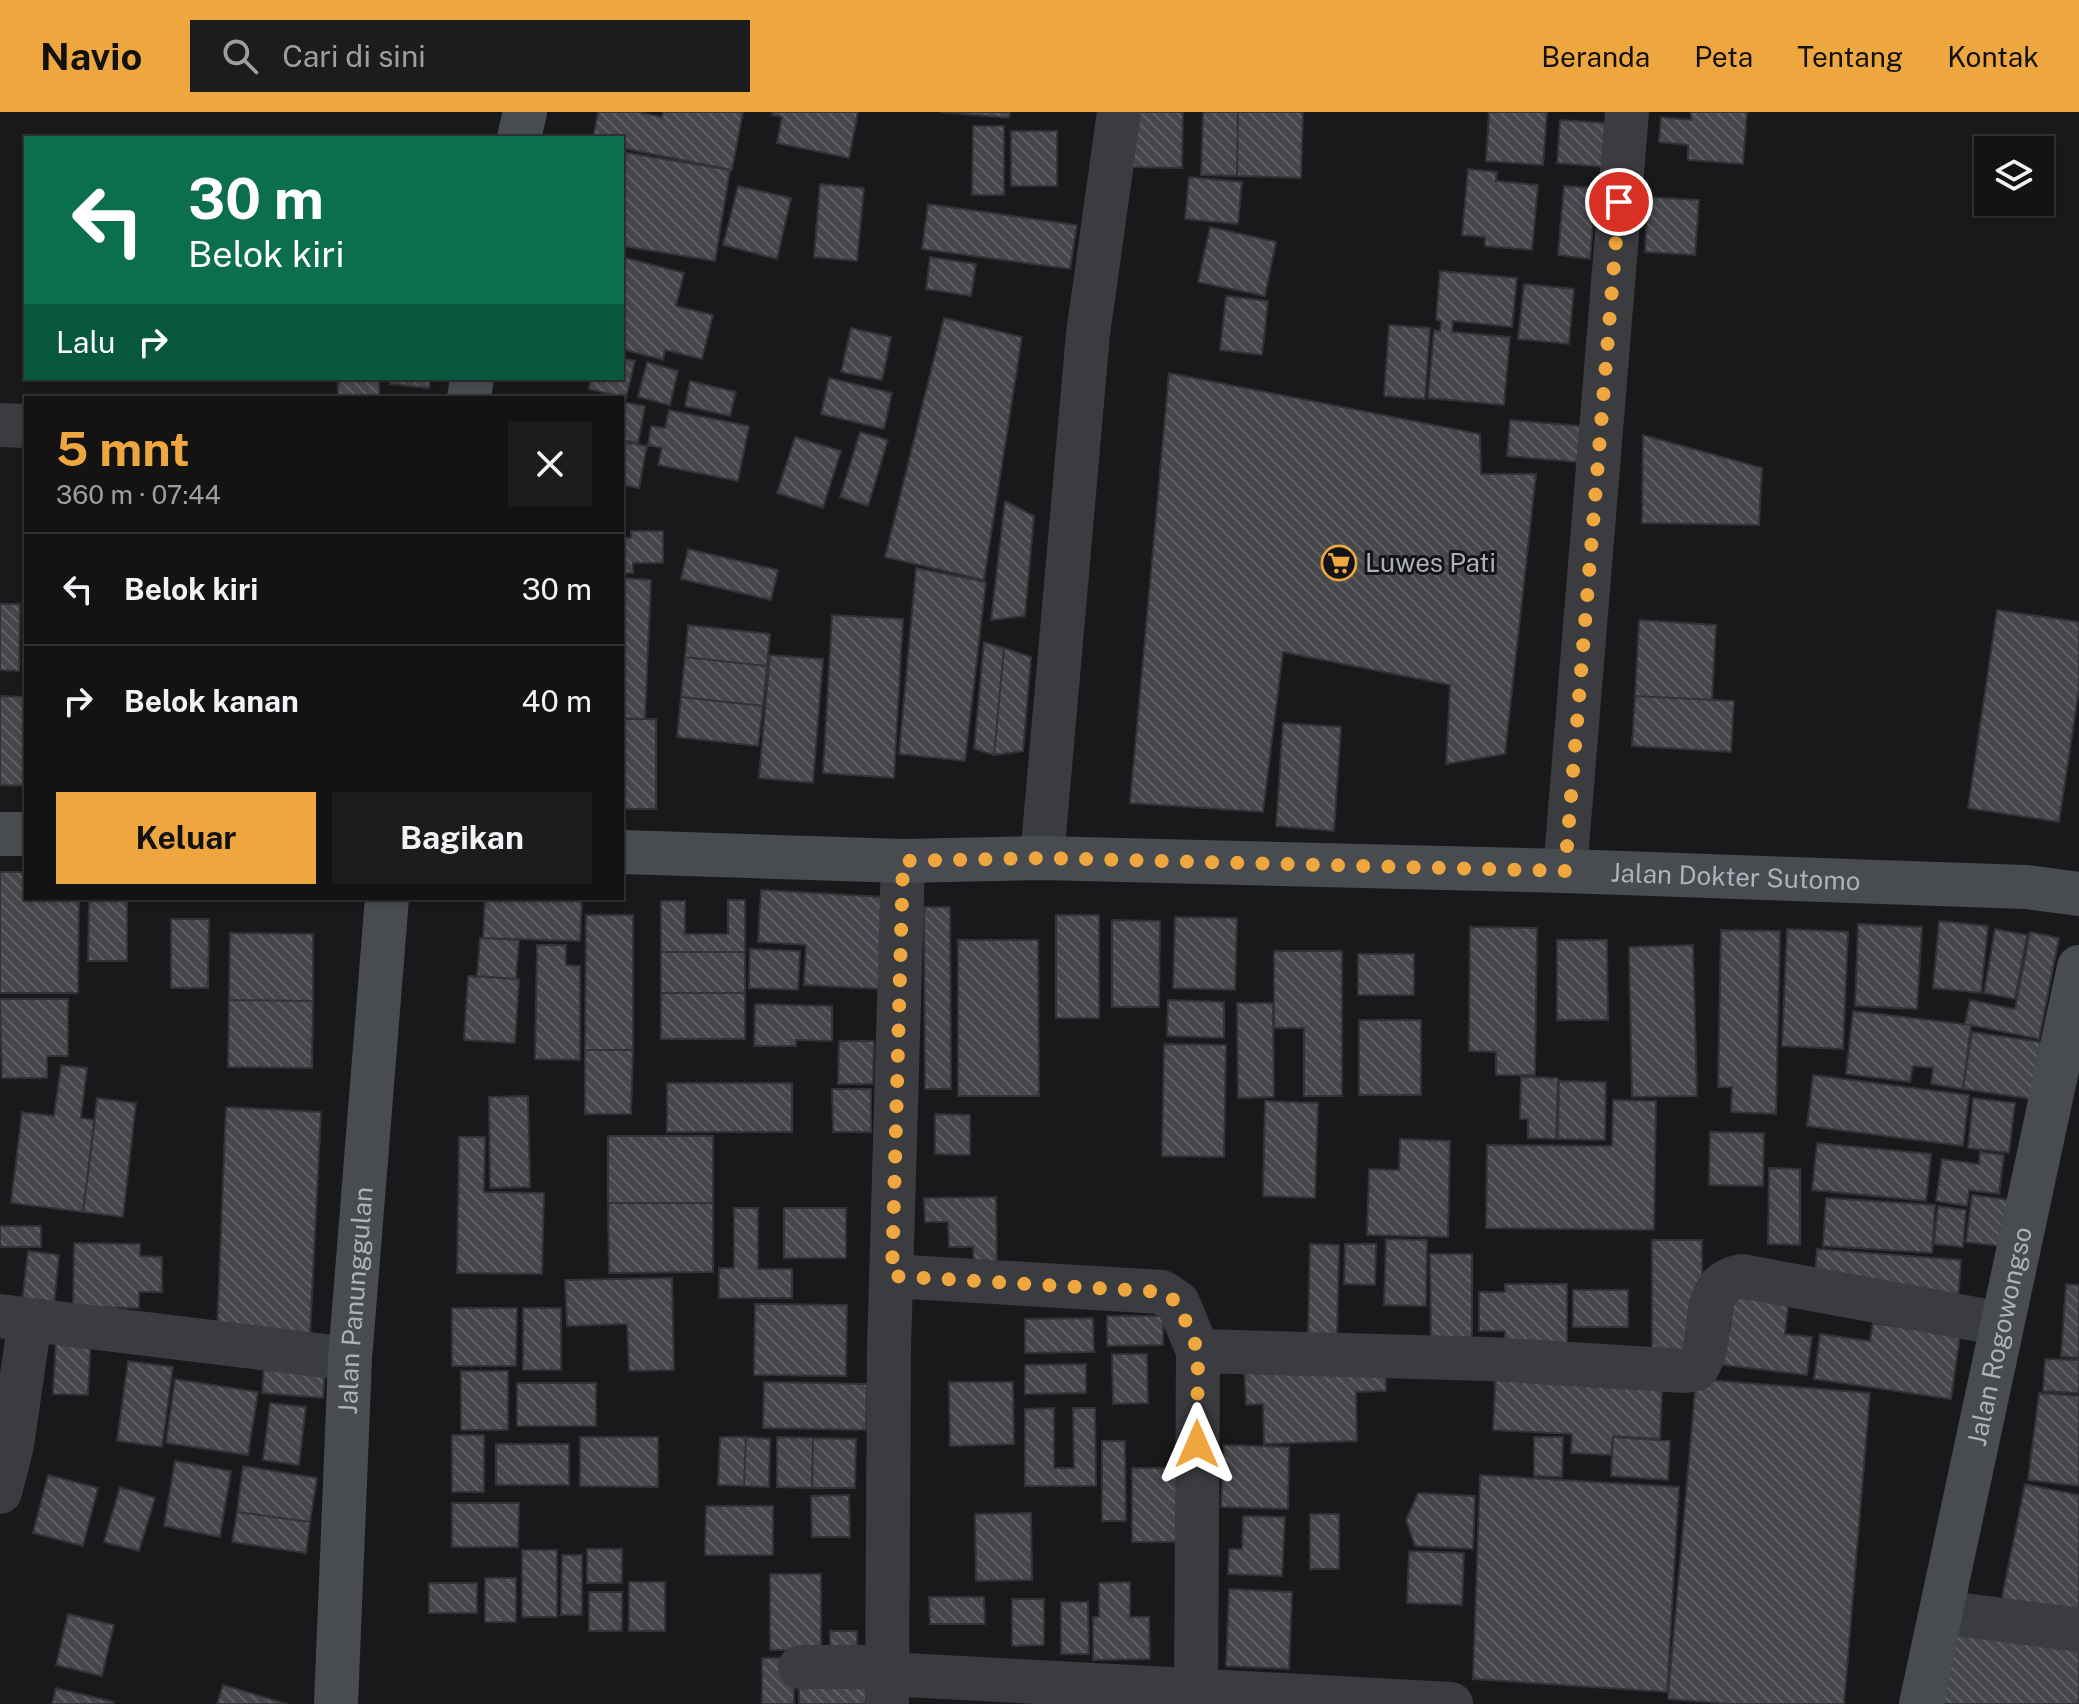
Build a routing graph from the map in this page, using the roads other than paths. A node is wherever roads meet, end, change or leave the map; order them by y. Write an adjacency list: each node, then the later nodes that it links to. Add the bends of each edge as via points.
1 (525, 112): 4 (main road)
2 (1119, 112): 10 (street, via 1088,334)
3 (1627, 112): 12 (street)
4 (519, 136)
5 (0, 425): 6 (street)
6 (24, 426)
7 (0, 834): 8 (main road)
8 (24, 834)
9 (624, 852): 11 (main road, Jalan Dokter Sutomo)
10 (1042, 858): 11 (main road, Jalan Dokter Sutomo); 12 (main road, Jalan Dokter Sutomo)
11 (903, 861): 16 (street)
12 (1565, 871): 13 (main road, Jalan Dokter Sutomo, via 2026,887)
13 (2079, 894)
14 (387, 900): 20 (main road, Jalan Panunggulan)
15 (2079, 967): 18 (main road, Jalan Rogowongso)
16 (892, 1276): 19 (street, via 1162,1292 1178,1303); 25 (street)
17 (15, 1318): 20 (street); 21 (street, via 12,1445)
18 (2002, 1324): 19 (street, via 1741,1276 1716,1290 1704,1359 1696,1369 1684,1371); 22 (main road, Jalan Rogowongso)
19 (1198, 1351): 26 (street)
20 (350, 1359): 27 (main road, Jalan Panunggulan)
21 (0, 1492)
22 (1941, 1612): 23 (street); 29 (main road, Jalan Rogowongso)
23 (2079, 1630)
24 (800, 1667): 25 (street)
25 (887, 1682): 26 (street)
26 (1197, 1697): 28 (street)
27 (336, 1704)
28 (1451, 1704)
29 (1921, 1704)

